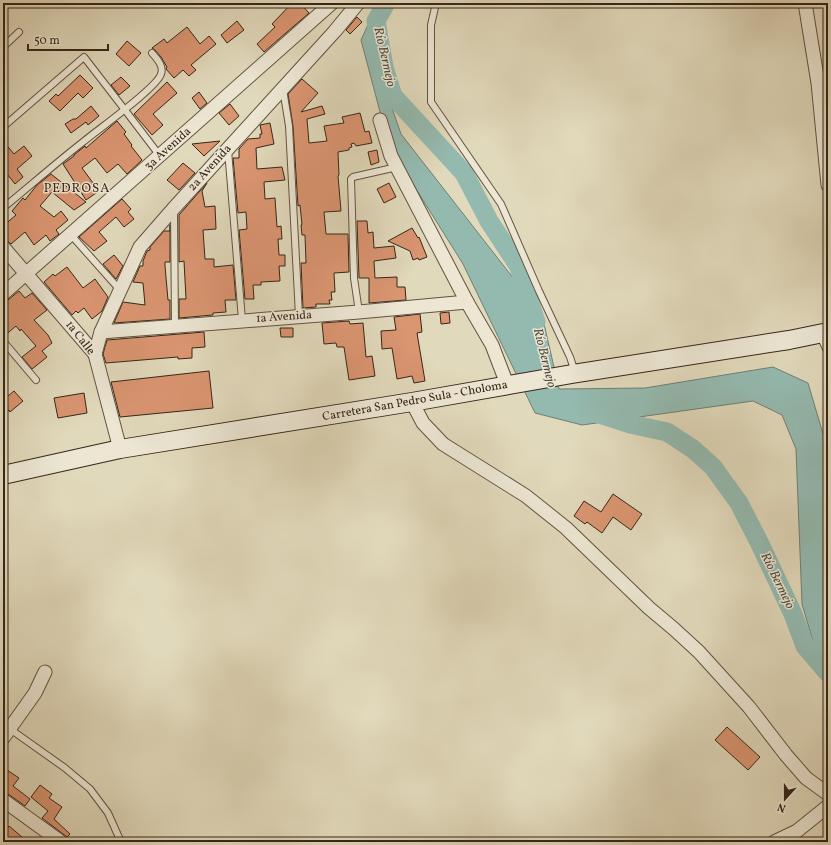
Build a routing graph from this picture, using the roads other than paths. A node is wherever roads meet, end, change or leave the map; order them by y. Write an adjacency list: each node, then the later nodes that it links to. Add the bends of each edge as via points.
1 (332, 3): 13 (street, 3a Avenida)
2 (358, 3): 8 (street, 2a Avenida)
3 (436, 3): 33 (lane, via 431,25 431,102 501,204 570,357)
4 (805, 3): 15 (street, via 818,83)
5 (19, 32): 6 (lane)
6 (3, 47)
7 (152, 53): 9 (lane, via 161,63 161,75)
8 (283, 89): 12 (street, 2a Avenida); 25 (lane, via 289,126)
9 (125, 110): 11 (lane, via 84,57); 13 (lane); 16 (lane)
10 (380, 120): 14 (street)
11 (3, 127)
12 (228, 148): 17 (street, 2a Avenida); 26 (lane)
13 (160, 156): 18 (street, 3a Avenida)
14 (397, 167): 23 (street); 24 (lane, via 351,179 354,278)
15 (828, 186)
16 (3, 208)
17 (174, 208): 21 (street, 2a Avenida, via 140,247); 27 (lane)
18 (70, 235): 20 (street, 3a Avenida); 21 (lane)
19 (3, 247): 20 (street, 1a Calle)
20 (26, 274): 22 (street, 3a Avenida); 32 (street, 1a Calle)
21 (120, 290): 28 (street, 2a Avenida)
22 (3, 294)
23 (467, 302): 24 (street, 1a Avenida); 35 (street, via 492,345 505,379)
24 (359, 312): 25 (street, 1a Avenida)
25 (299, 316): 26 (street, 1a Avenida)
26 (242, 320): 27 (street, 1a Avenida)
27 (175, 326): 28 (street, 1a Avenida)
28 (101, 332): 32 (street, 2a Avenida)
29 (824, 333): 31 (lane); 33 (main road, Carretera San Pedro Sula - Choloma)
30 (3, 341): 34 (lane)
31 (828, 353)
32 (95, 354): 37 (street, 1a Calle)
33 (574, 375): 35 (main road, Carretera San Pedro Sula - Choloma)
34 (36, 380)
35 (510, 385): 36 (main road, Carretera San Pedro Sula - Choloma)
36 (412, 402): 37 (main road, Carretera San Pedro Sula - Choloma); 41 (street, via 423,423 443,444 526,496 560,523 649,608 679,633 749,707 806,778)
37 (120, 449): 38 (main road, Carretera San Pedro Sula - Choloma)
38 (3, 475)
39 (45, 672): 40 (street, via 35,693)
40 (5, 729): 45 (lane, via 65,768 90,789 108,813)
41 (828, 794)
42 (3, 800): 44 (street)
43 (828, 806): 46 (street, via 796,831)
44 (61, 842)
45 (121, 842)
46 (774, 842)

